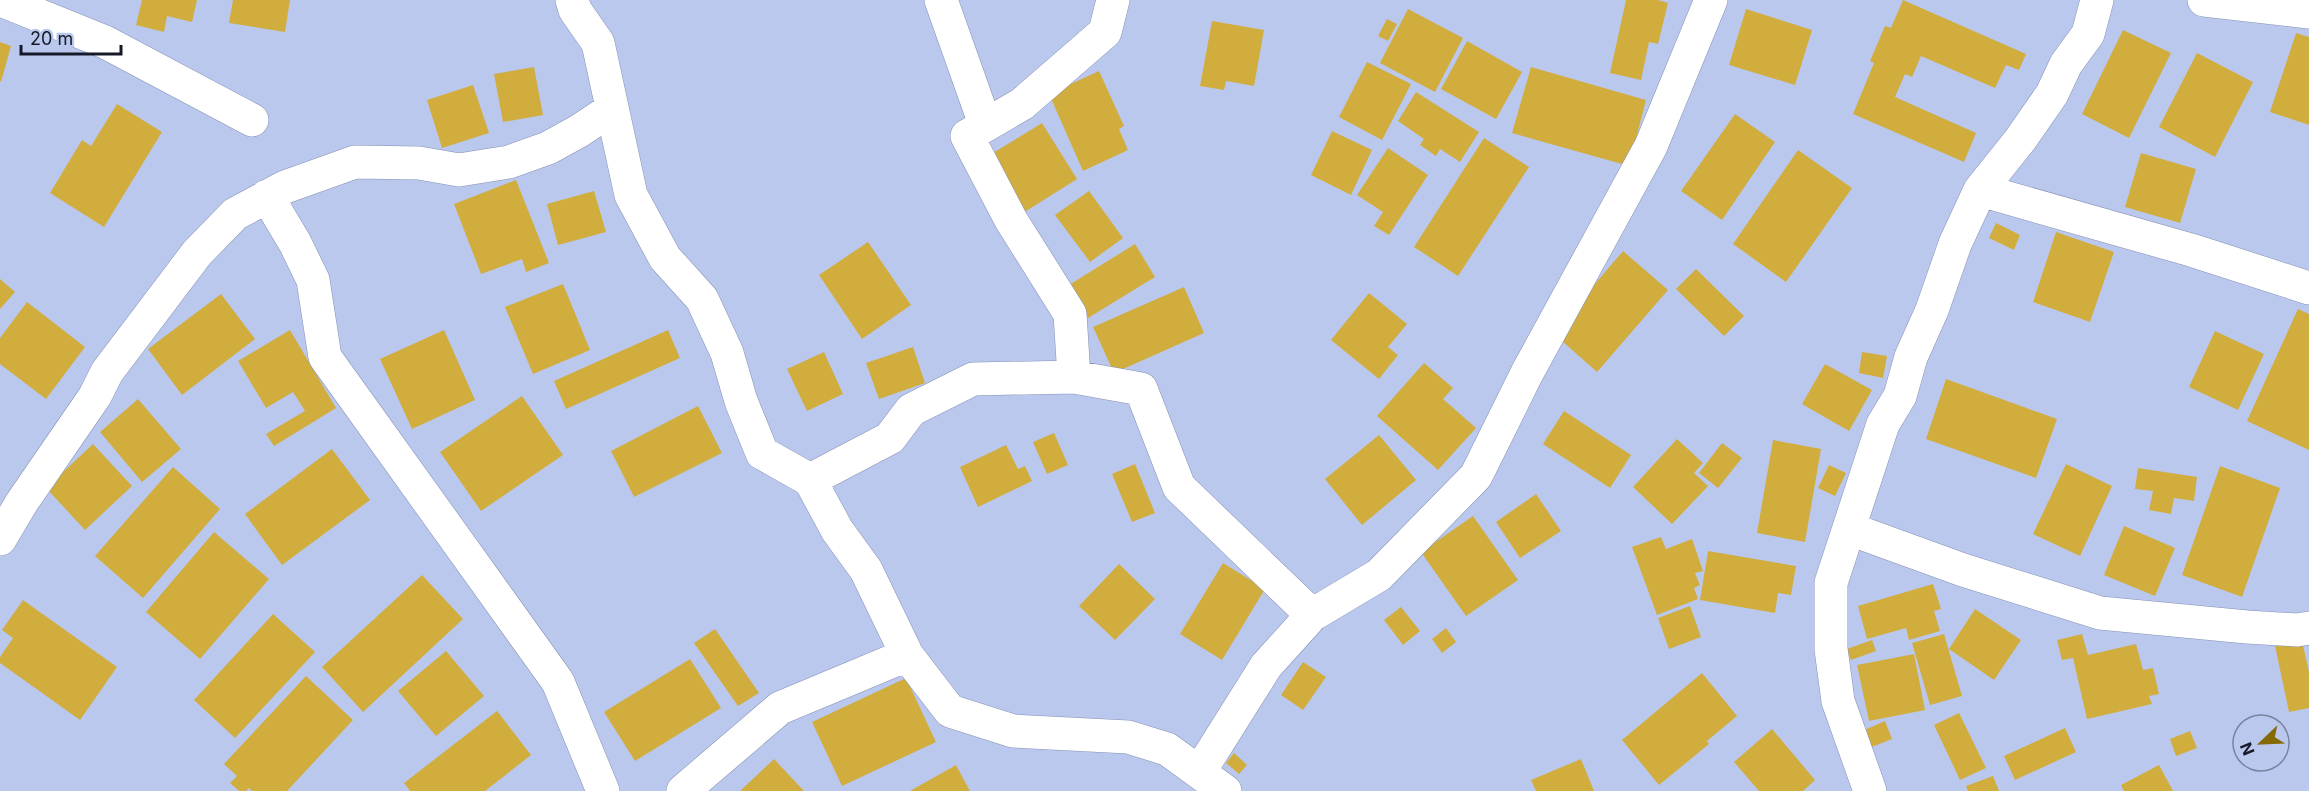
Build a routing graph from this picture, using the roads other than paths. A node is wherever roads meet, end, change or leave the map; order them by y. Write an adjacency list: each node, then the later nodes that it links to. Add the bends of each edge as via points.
1 (1, 0): 10 (street, via 105,42)
2 (572, 0): 9 (street, via 598,43)
3 (941, 0): 11 (street)
4 (1113, 0): 11 (street, via 1105,32 1022,104)
5 (1711, 0): 19 (street, via 1651,146 1527,373 1476,476 1379,575)
6 (2097, 0): 12 (street, via 2088,34 2066,64 2052,93)
7 (2204, 0): 8 (street)
8 (2308, 9)
9 (612, 109): 13 (street, via 548,148 509,162 459,170 419,163 355,162); 16 (street, via 631,195 665,258 702,298 727,353 762,453)
10 (252, 120)
11 (985, 124): 15 (street, via 967,136 1011,220 1070,314)
12 (1980, 190): 14 (street, via 2192,250); 17 (street, via 1911,357 1900,396 1883,424)
13 (267, 196): 18 (street, via 235,214 197,253 107,372); 23 (street, via 313,280 325,357 558,682)
14 (2309, 288)
15 (1074, 377): 16 (street, via 973,379 911,411 890,438); 19 (street, via 1141,389 1179,487)
16 (810, 480): 21 (street, via 837,530 866,570)
17 (1850, 529): 20 (street, via 2100,613 2247,627); 26 (street, via 1831,583 1831,649 1838,701)
18 (0, 539)
19 (1312, 615): 22 (street, via 1266,666)
20 (2309, 628)
21 (907, 655): 22 (street, via 950,711 1013,731 1128,737 1167,749); 24 (street, via 780,708)
22 (1200, 771): 25 (street)
23 (603, 791)
24 (683, 791)
25 (1226, 791)
26 (1870, 791)

